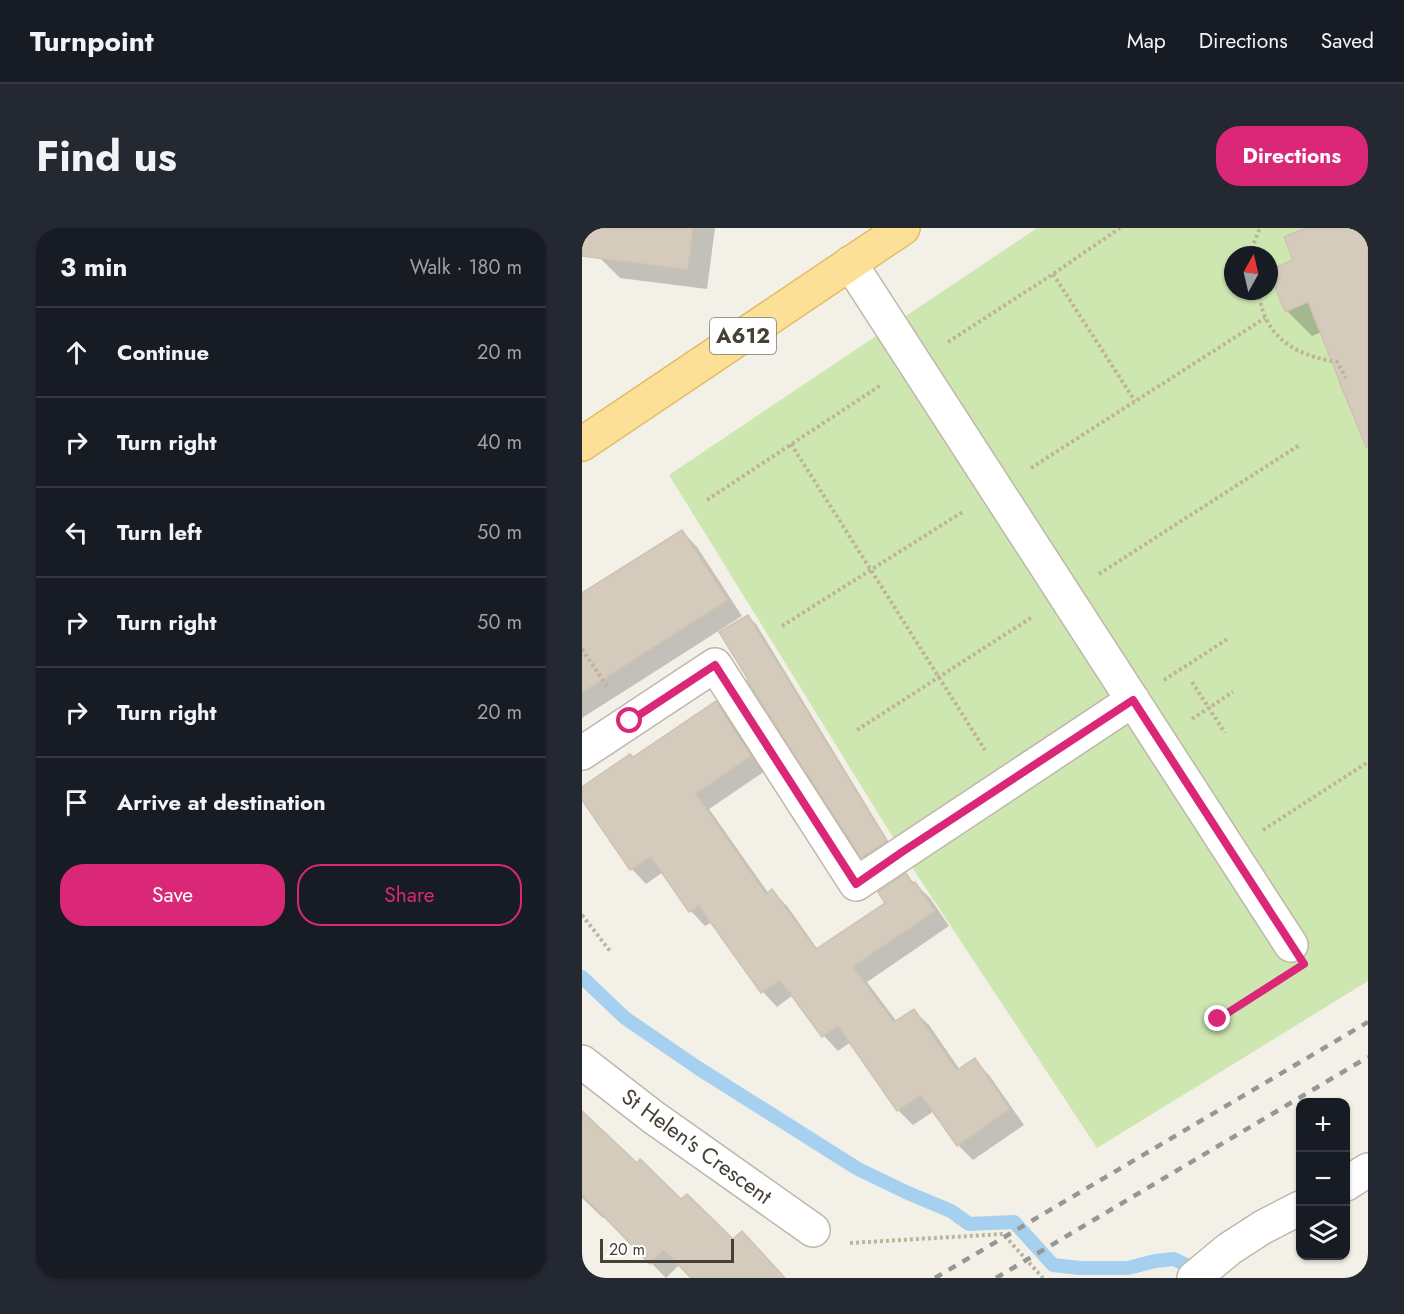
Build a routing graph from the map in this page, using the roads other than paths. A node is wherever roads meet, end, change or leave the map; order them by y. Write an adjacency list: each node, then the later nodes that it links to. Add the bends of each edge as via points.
1 (903, 228): 2 (main road, A612)
2 (850, 263): 3 (main road, A612); 4 (street)
3 (582, 444)
4 (1133, 700): 5 (street, via 856,884 715,665); 6 (street)
5 (582, 753)
6 (1291, 945)
7 (582, 1062): 11 (street, St Helen's Crescent)
8 (1368, 1170): 9 (street)
9 (1350, 1181)
10 (1296, 1210): 12 (street, via 1229,1249)
11 (813, 1230)
12 (1194, 1278)

